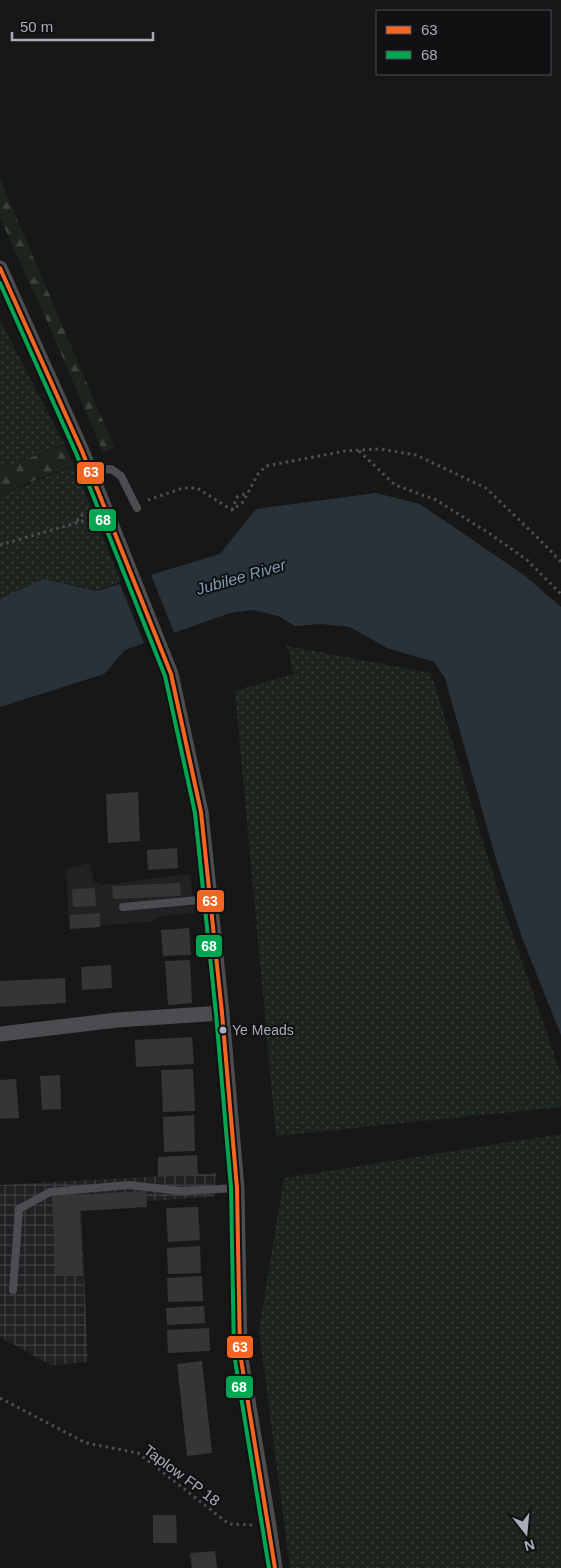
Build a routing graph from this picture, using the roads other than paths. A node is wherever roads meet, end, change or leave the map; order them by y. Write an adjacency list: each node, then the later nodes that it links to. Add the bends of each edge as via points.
1 (0, 268): 2 (street)
2 (90, 471): 3 (lane, via 111,469 121,476); 4 (street, via 172,674 201,812)
3 (139, 505)
4 (210, 899): 5 (lane); 6 (street)
5 (122, 908)
6 (222, 1013): 7 (street, via 117,1020); 8 (street)
7 (0, 1034)
8 (237, 1188): 9 (lane, via 181,1191 129,1185 50,1192 19,1209); 10 (street, via 240,1353)
9 (13, 1290)
10 (275, 1568)

